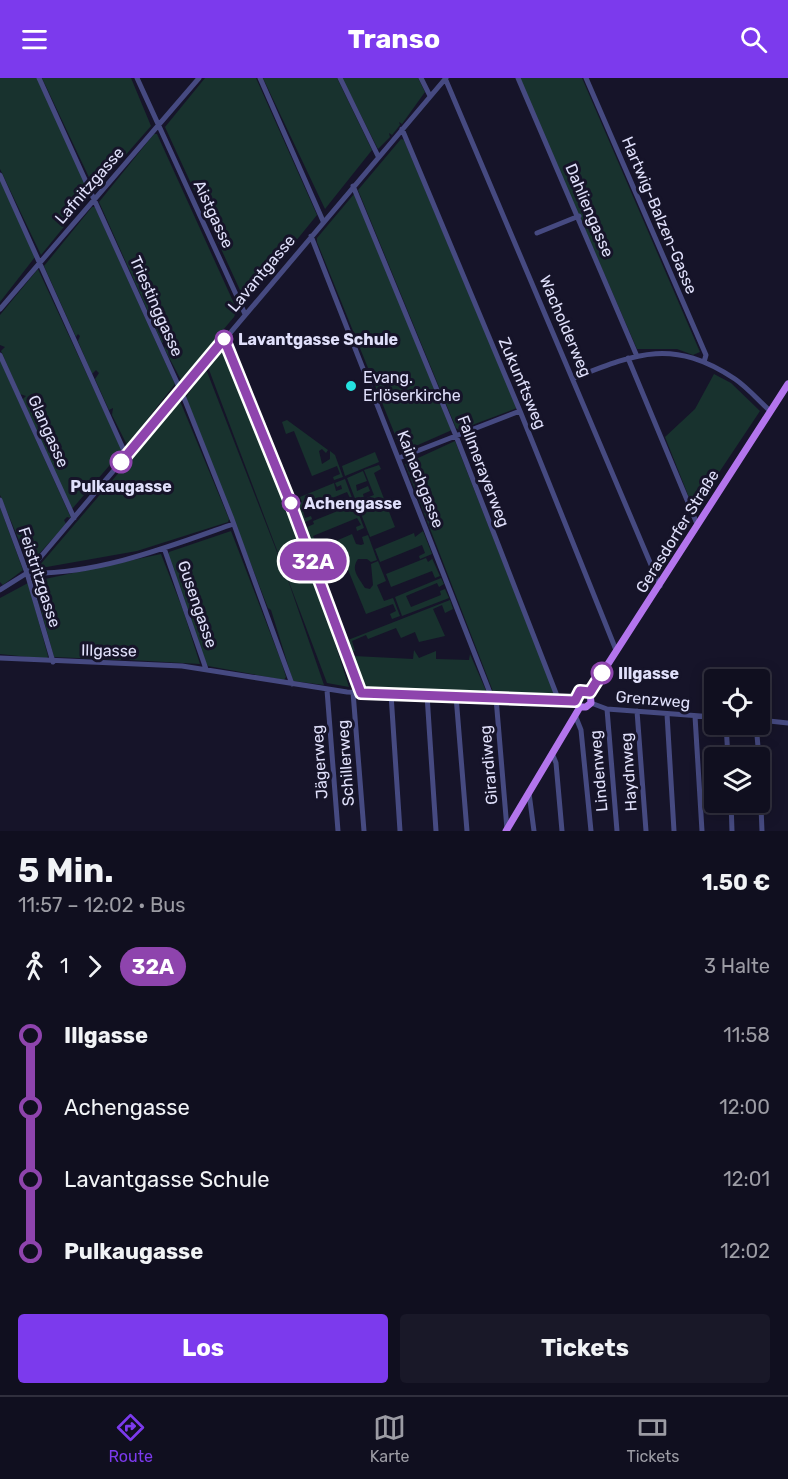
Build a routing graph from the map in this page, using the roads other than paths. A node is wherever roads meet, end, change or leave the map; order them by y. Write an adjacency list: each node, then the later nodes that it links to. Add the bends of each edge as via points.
1 (39, 78): 16 (street, Triestinggasse)
2 (137, 78): 11 (street, Aistgasse)
3 (198, 78): 11 (street, Lafnitzgasse)
4 (260, 78): 18 (street)
5 (340, 78): 13 (street)
6 (421, 78): 10 (street)
7 (445, 78): 10 (street, Lavantgasse); 29 (street, Wacholderweg)
8 (518, 78): 17 (street, Dahliengasse)
9 (586, 78): 28 (street, Hartwig-Balzen-Gasse, via 706,355)
10 (430, 96): 12 (street, Lavantgasse)
11 (158, 125): 16 (street, Lafnitzgasse); 23 (street, Aistgasse)
12 (402, 129): 13 (street, Lavantgasse); 33 (street, Zukunftsweg)
13 (378, 156): 15 (street, Lavantgasse)
14 (0, 175): 21 (street)
15 (352, 186): 18 (street, Lavantgasse); 34 (street, Fallmerayerweg)
16 (94, 200): 21 (street, Lafnitzgasse); 31 (street, Triestinggasse)
17 (579, 216): 19 (street); 25 (street, Dahliengasse)
18 (324, 221): 20 (street, Lavantgasse)
19 (537, 233)
20 (311, 236): 23 (street, Lavantgasse); 36 (street, Kainachgasse)
21 (40, 263): 22 (street, Lafnitzgasse); 35 (street)
22 (0, 309)
23 (245, 314): 24 (street, Lavantgasse)
24 (224, 339): 31 (street, Lavantgasse); 53 (street)
25 (636, 354): 27 (street); 28 (street, via 670,352)
26 (0, 355): 38 (street, Glangasse)
27 (628, 358): 29 (street); 40 (street)
28 (704, 362): 32 (street, via 735,379)
29 (574, 378): 43 (street, Wacholderweg)
30 (788, 384): 32 (main road, Gerasdorfer Straße)
31 (181, 390): 35 (street, Lavantgasse); 39 (street, Triestinggasse)
32 (770, 410): 40 (main road, Gerasdorfer Straße)
33 (520, 411): 34 (street); 45 (street, Zukunftsweg)
34 (456, 436): 36 (street); 58 (street, Fallmerayerweg)
35 (126, 455): 38 (street, Lavantgasse)
36 (399, 458): 57 (street, Kainachgasse)
37 (0, 500): 42 (street, Feistritzgasse)
38 (74, 518): 42 (street, Lavantgasse)
39 (234, 524): 41 (street); 49 (street, Triestinggasse)
40 (697, 524): 43 (main road, Gerasdorfer Straße)
41 (164, 548): 42 (street, via 50,573); 48 (street, Gusengasse)
42 (27, 573): 44 (street, Lavantgasse); 47 (street, Feistritzgasse)
43 (660, 586): 45 (main road, Gerasdorfer Straße)
44 (0, 590)
45 (616, 650): 52 (main road, Gerasdorfer Straße)
46 (0, 658): 47 (street, Illgasse)
47 (52, 662): 48 (street, Illgasse)
48 (206, 669): 49 (street, Illgasse)
49 (292, 684): 50 (street, Illgasse)
50 (327, 690): 51 (street, Illgasse); 74 (street, Jägerweg)
51 (353, 692): 53 (street, Illgasse); 75 (street, Schillerweg)
52 (590, 692): 59 (main road); 60 (main road, Gerasdorfer Straße, via 580,691)
53 (361, 693): 54 (street, Illgasse)
54 (392, 694): 55 (street, Illgasse); 76 (street)
55 (427, 695): 56 (street, Illgasse); 77 (street)
56 (456, 696): 57 (street, Illgasse); 78 (street)
57 (494, 698): 58 (street, Illgasse); 73 (street, Girardiweg)
58 (559, 701): 60 (street, Illgasse)
59 (591, 703): 60 (main road, via 586,707); 61 (street, Grenzweg)
60 (578, 704): 63 (main road, Gerasdorfer Straße)
61 (607, 709): 62 (street, Grenzweg); 82 (street, Lindenweg)
62 (637, 711): 64 (street, Grenzweg); 83 (street, Haydnweg)
63 (575, 714): 69 (main road, Gerasdorfer Straße); 81 (street, via 581,730)
64 (667, 714): 65 (street, Grenzweg); 84 (street)
65 (694, 716): 66 (street, Grenzweg); 85 (street)
66 (704, 716)
67 (770, 721): 68 (street)
68 (788, 723)
69 (552, 753): 70 (main road, Gerasdorfer Straße); 80 (street)
70 (529, 792): 73 (main road, Gerasdorfer Straße); 79 (street)
71 (731, 813): 86 (street)
72 (761, 813): 87 (street)
73 (507, 830)
74 (338, 831)
75 (364, 831)
76 (400, 831)
77 (436, 831)
78 (466, 831)
79 (534, 831)
80 (562, 831)
81 (591, 831)
82 (617, 831)
83 (646, 831)
84 (674, 831)
85 (702, 831)
86 (732, 831)
87 (762, 831)

